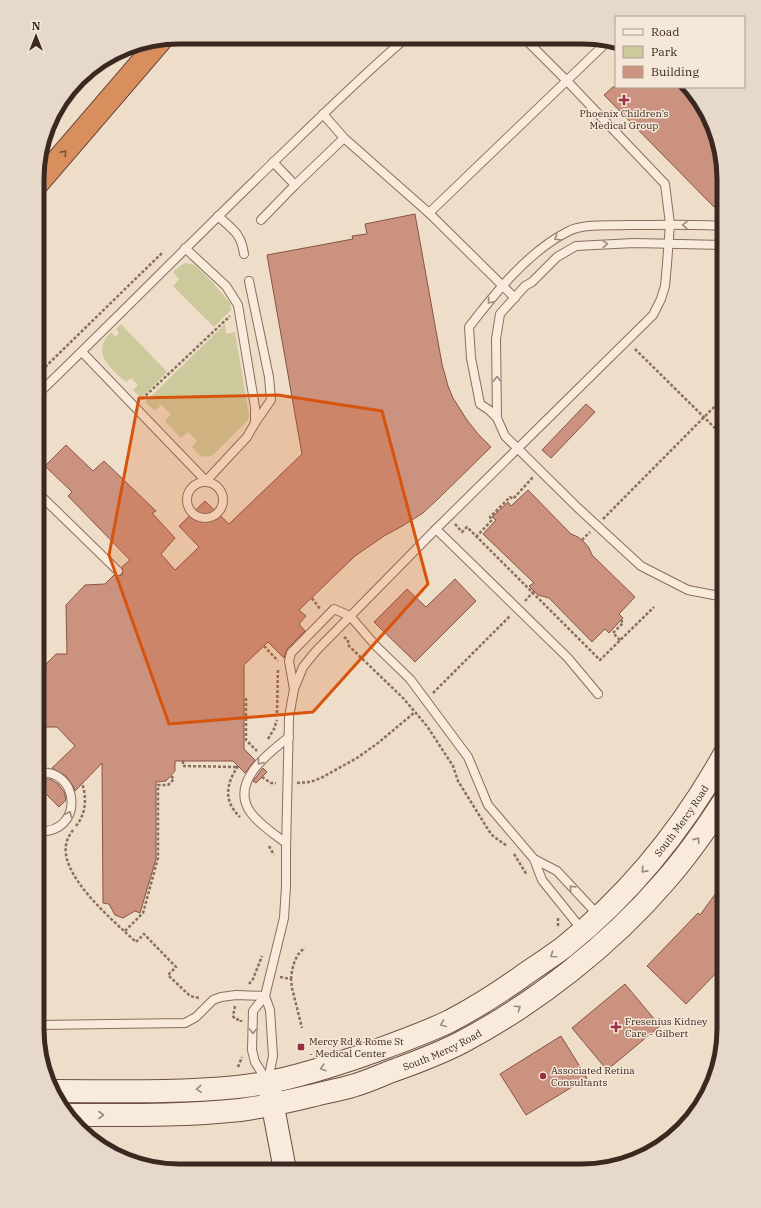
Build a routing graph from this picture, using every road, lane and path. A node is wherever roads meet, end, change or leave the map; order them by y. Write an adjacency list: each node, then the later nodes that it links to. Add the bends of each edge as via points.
1 (399, 44): 6 (lane)
2 (530, 44): 5 (lane)
3 (155, 46): 9 (highway, one-way to 3)
4 (603, 46): 5 (lane)
5 (567, 81): 11 (lane); 14 (lane, via 665,184)
6 (323, 114): 7 (lane); 8 (lane)
7 (344, 138): 10 (lane); 11 (lane)
8 (273, 162): 10 (lane); 12 (lane)
9 (44, 176)
10 (295, 186): 13 (lane)
11 (430, 213): 22 (lane)
12 (218, 216): 18 (lane); 20 (lane, via 239,235 243,242)
13 (261, 220)
14 (670, 224): 15 (lane, one-way to 14); 16 (lane); 22 (lane, one-way to 22, via 585,227 568,231 525,262)
15 (717, 226)
16 (669, 243): 17 (lane); 23 (lane, one-way to 16, via 557,257 576,246); 35 (lane, via 665,286 653,314)
17 (717, 245)
18 (185, 248): 24 (lane, via 226,286); 26 (lane)
19 (162, 252): 27 (path)
20 (244, 254)
21 (249, 281): 33 (lane, via 269,377 271,400)
22 (503, 285): 23 (lane); 31 (lane, one-way to 31, via 469,327 470,358 480,404)
23 (515, 298): 31 (lane, one-way to 23, via 496,339 500,314)
24 (238, 308): 30 (path); 33 (lane, via 255,407)
25 (635, 349): 32 (path)
26 (82, 352): 28 (lane); 30 (lane)
27 (44, 368)
28 (44, 388)
29 (717, 404): 32 (path)
30 (135, 407): 37 (lane)
31 (497, 418): 35 (lane, via 505,436)
32 (704, 418): 34 (path); 40 (path)
33 (255, 423): 37 (lane, via 247,437)
34 (717, 430)
35 (517, 449): 36 (lane); 39 (lane)
36 (540, 471): 40 (lane); 42 (path, via 513,499 510,497 490,517 492,520)
37 (206, 481): 37 (lane, via 218,486 224,496 222,508 208,518 193,513 187,502 187,495 194,485)
38 (44, 499): 44 (lane)
39 (448, 517): 41 (lane); 42 (path, via 462,532 467,528)
40 (596, 526): 43 (path); 46 (lane, via 641,566 688,590)
41 (436, 529): 49 (lane); 51 (lane)
42 (476, 537): 45 (path)
43 (582, 540)
44 (118, 571)
45 (534, 592): 49 (path); 54 (path, via 600,660)
46 (717, 596)
47 (312, 598): 50 (path)
48 (654, 607): 54 (path)
49 (518, 608): 57 (lane, via 568,658); 59 (path)
50 (327, 616): 51 (lane, via 334,609); 56 (lane, via 291,653 289,661)
51 (350, 616): 53 (lane); 59 (lane, via 410,679)
52 (621, 620): 54 (path, via 623,622 613,633)
53 (338, 629): 56 (lane, via 303,667); 60 (path, via 348,640 348,645)
54 (620, 640)
55 (264, 646): 62 (path, via 278,661 277,720)
56 (294, 689): 61 (lane, via 289,717)
57 (598, 694)
58 (246, 698): 64 (path, via 246,740)
59 (425, 700): 81 (lane, via 468,757 488,805)
60 (415, 712): 72 (path, via 378,744 335,771 310,782); 78 (path, via 453,766 458,781 489,831)
61 (289, 736): 72 (lane); 77 (lane, one-way to 77, via 259,763 246,782 243,793 251,814)
62 (264, 743)
63 (261, 747): 64 (path)
64 (257, 750): 65 (path)
65 (254, 753)
66 (184, 761): 74 (path, via 184,766 238,766 230,779 228,797 232,809)
67 (717, 766): 86 (main road, South Mercy Road, one-way to 86, via 689,810)
68 (44, 772): 75 (lane, one-way to 68, via 61,825 71,812 72,804 72,796 64,782 58,776)
69 (171, 776): 85 (path, via 174,779 168,785 158,785 158,858 143,913)
70 (262, 777): 72 (path, via 271,783)
71 (82, 783): 85 (path, via 86,798 80,822 66,842 69,863 86,894)
72 (288, 784): 77 (lane)
73 (717, 811): 86 (main road, South Mercy Road, one-way to 73, via 638,911 688,852)
74 (241, 818)
75 (44, 831)
76 (267, 843): 80 (path)
77 (286, 843): 90 (lane, via 284,918)
78 (509, 847)
79 (514, 854): 82 (path)
80 (275, 857)
81 (534, 859): 86 (lane, via 542,880); 86 (lane, one-way to 81, via 557,871)
82 (531, 880)
83 (553, 913): 84 (path, via 558,918)
84 (558, 927)
85 (124, 931): 93 (path, via 136,942 144,934 176,967 168,975 190,996)
86 (598, 932): 100 (main road, South Mercy Road, one-way to 100, via 563,947 513,983 448,1022 345,1061); 102 (main road, South Mercy Road, one-way to 86, via 354,1086 461,1043 547,988)
87 (305, 948): 91 (path, via 296,958)
88 (263, 954): 89 (path)
89 (257, 970): 90 (path); 92 (path, via 250,983 235,986)
90 (271, 974): 91 (path); 94 (lane)
91 (291, 979): 97 (path)
92 (236, 995): 94 (lane); 95 (lane, via 213,1000 185,1024); 96 (path, via 232,1016 241,1020)
93 (203, 996)
94 (265, 996): 100 (lane, via 270,1010 273,1056); 100 (lane, one-way to 100, via 253,1011 252,1050 255,1062)
95 (44, 1025)
96 (241, 1027)
97 (302, 1028)
98 (241, 1052): 99 (path)
99 (238, 1067)
100 (268, 1082): 101 (main road, South Mercy Road, one-way to 101, via 202,1089); 102 (main road)
101 (62, 1091)
102 (273, 1104): 103 (main road, South Mercy Road, one-way to 102, via 155,1115 240,1110); 104 (main road)
103 (75, 1115)
104 (284, 1164)

